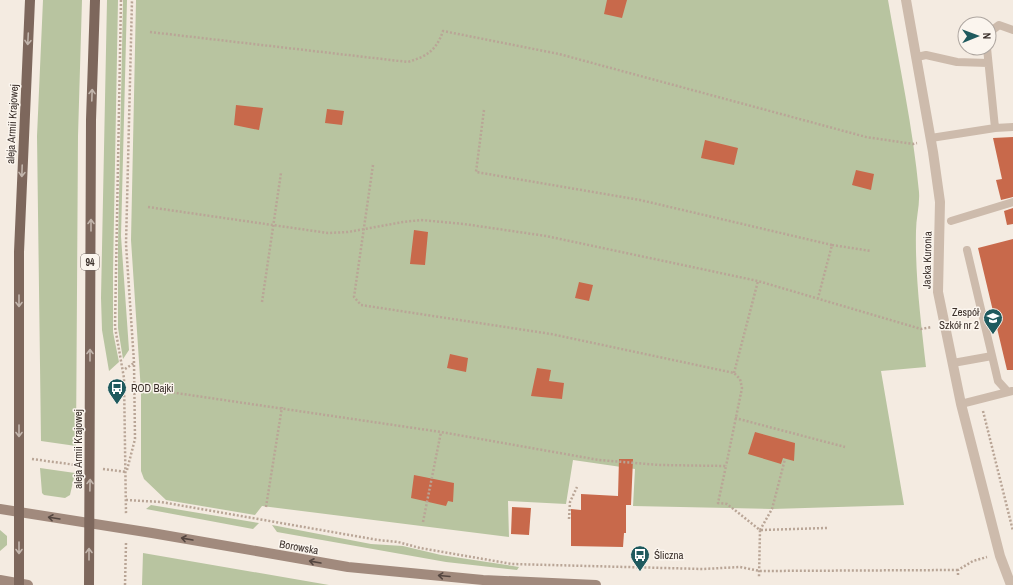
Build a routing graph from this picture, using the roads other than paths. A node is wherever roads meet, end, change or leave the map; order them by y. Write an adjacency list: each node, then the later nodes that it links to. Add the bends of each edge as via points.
1 (30, 0): 20 (main road, aleja Armii Krajowej, one-way to 20, via 19,252)
2 (95, 0): 21 (main road, aleja Armii Krajowej / 94, one-way to 2, via 91,128)
3 (906, 0): 7 (street, Jacka Kuronia)
4 (997, 27): 5 (lane)
5 (1013, 30)
6 (988, 56): 8 (lane)
7 (917, 57): 8 (lane, via 926,55 958,62); 11 (street, Jacka Kuronia)
8 (988, 63): 9 (lane)
9 (995, 128): 10 (lane); 11 (lane)
10 (1013, 128)
11 (931, 138): 16 (street, Jacka Kuronia, via 940,202 938,292)
12 (1013, 202): 13 (lane)
13 (950, 221)
14 (967, 250): 15 (lane)
15 (992, 356): 16 (lane); 17 (lane, via 998,381)
16 (953, 363): 18 (street, Jacka Kuronia)
17 (1011, 391): 18 (lane)
18 (961, 404): 27 (street, Jacka Kuronia, via 1000,556)
19 (0, 509): 20 (street, Borowska)
20 (19, 512): 21 (street, Borowska, one-way to 20); 24 (main road, aleja Armii Krajowej, one-way to 24)
21 (89, 524): 23 (street, Borowska, one-way to 21, via 340,566); 25 (main road, aleja Armii Krajowej / 94, one-way to 21)
22 (0, 580): 24 (street)
23 (483, 582): 26 (street, Borowska)
24 (22, 584)
25 (89, 585)
26 (596, 585)
27 (1011, 585)

